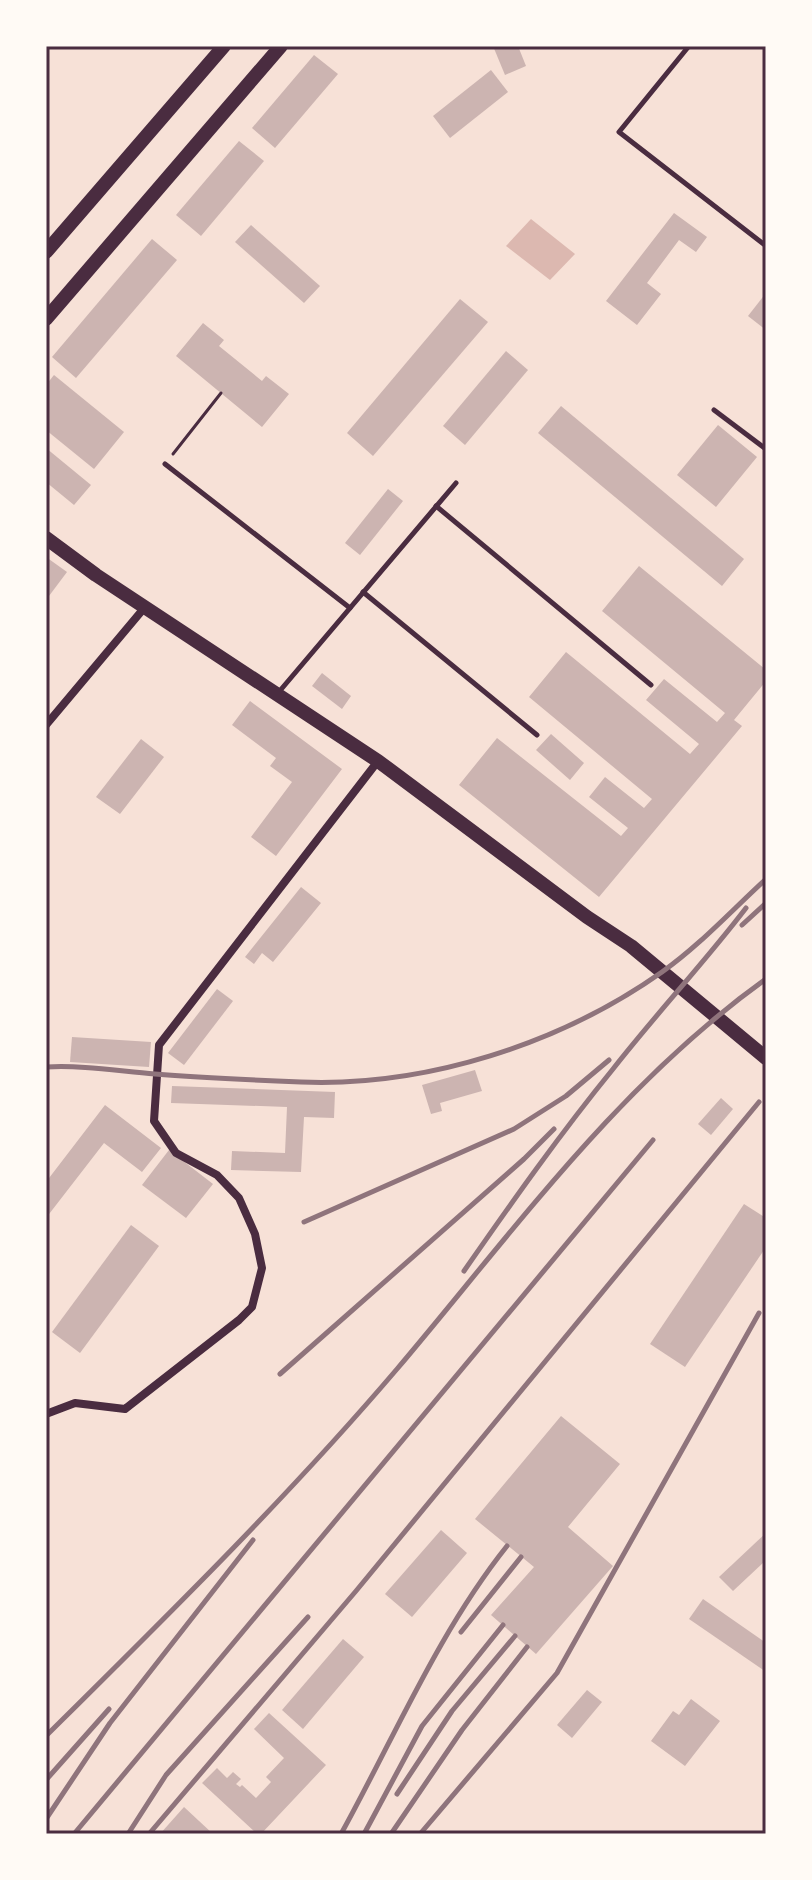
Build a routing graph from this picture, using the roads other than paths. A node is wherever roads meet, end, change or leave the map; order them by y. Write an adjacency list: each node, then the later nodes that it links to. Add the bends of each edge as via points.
1 (224, 46): 5 (street)
2 (281, 46): 6 (street)
3 (689, 46): 4 (lane, via 619,132)
4 (766, 246)
5 (46, 252)
6 (46, 319)
7 (714, 410): 8 (lane)
8 (766, 449)
9 (165, 464): 15 (lane)
10 (456, 483): 11 (lane)
11 (436, 506): 13 (lane); 16 (lane)
12 (46, 538): 14 (street)
13 (363, 592): 15 (lane); 19 (lane)
14 (145, 607): 17 (street); 18 (street)
15 (350, 608): 17 (lane)
16 (651, 685)
17 (277, 694): 20 (street)
18 (46, 725)
19 (537, 735)
20 (378, 761): 21 (street, via 631,946); 22 (street, via 159,1045 154,1121 176,1153 217,1175 239,1198 262,1268 252,1307 125,1409 75,1403)
21 (766, 1058)
22 (46, 1414)

